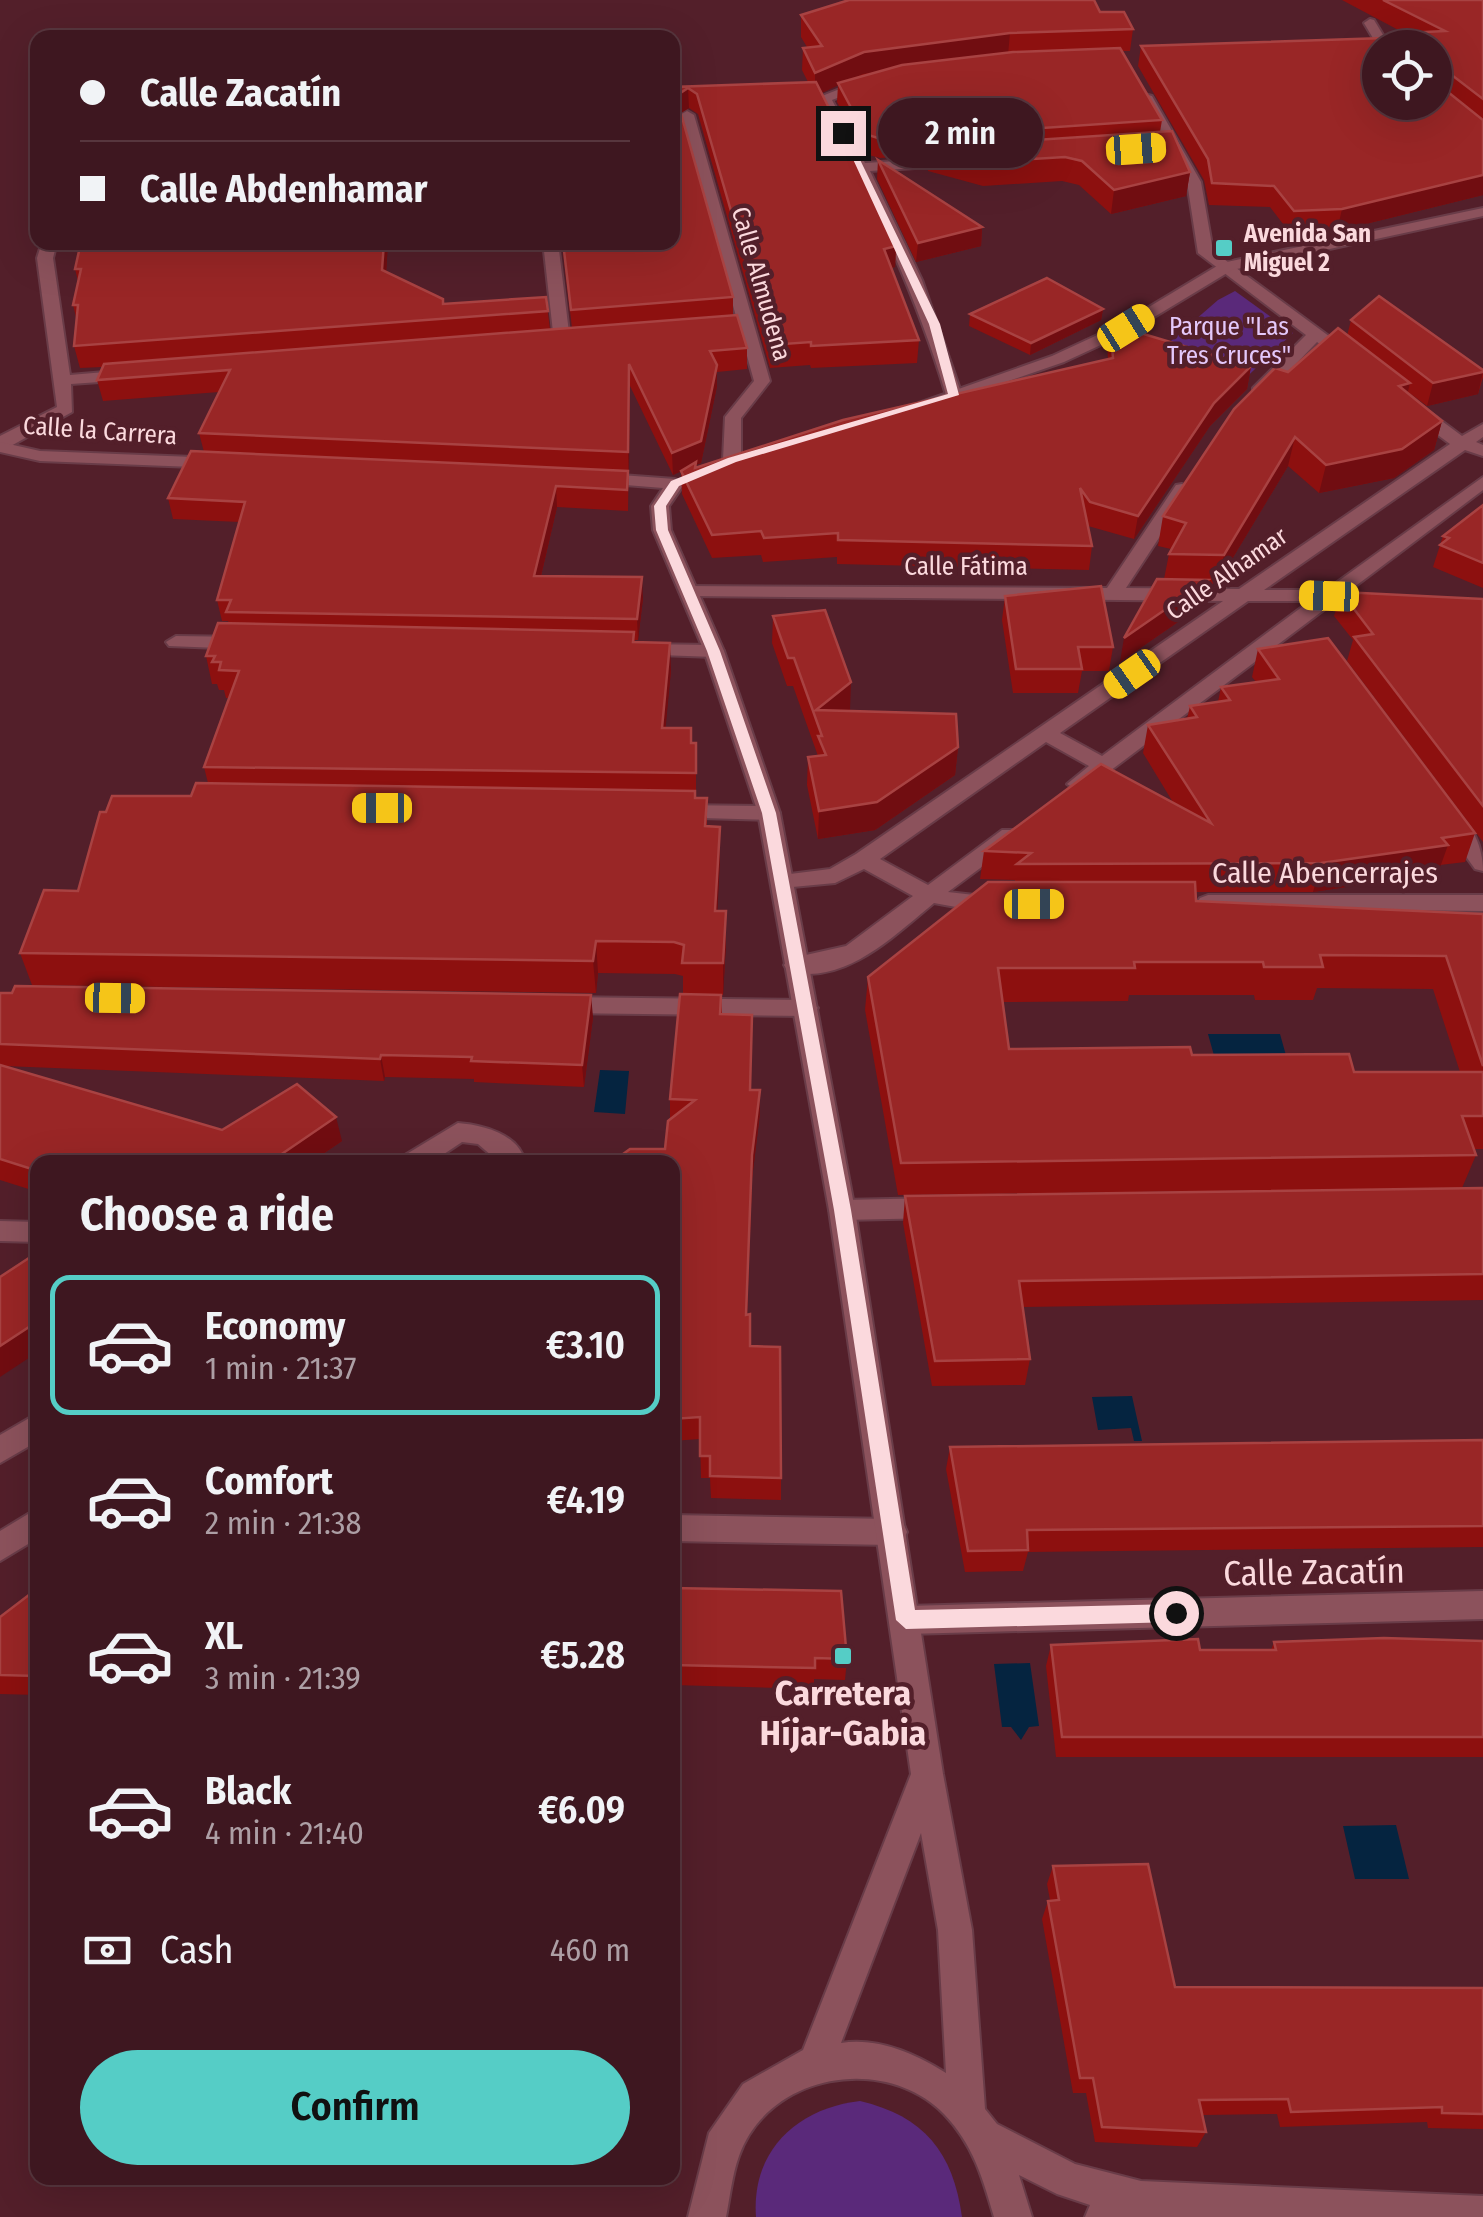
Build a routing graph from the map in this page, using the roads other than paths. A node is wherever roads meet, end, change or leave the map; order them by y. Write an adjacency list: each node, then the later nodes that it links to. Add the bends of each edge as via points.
1 (1370, 23): 2 (street)
2 (1373, 30)
3 (1135, 78): 6 (street)
4 (881, 80): 9 (street, via 824,98)
5 (687, 114): 14 (street, Calle Almudena)
6 (1175, 147): 7 (street); 13 (street, via 1194,182 1206,254)
7 (1155, 148)
8 (979, 160): 9 (street)
9 (861, 167): 21 (street, via 934,324)
10 (1483, 212): 13 (street)
11 (48, 250): 20 (street)
12 (552, 250): 17 (street, via 572,340)
13 (1227, 266): 16 (street); 21 (street, via 1126,328)
14 (746, 327): 15 (street); 28 (street, Calle Almudena, via 762,381 733,417 725,463)
15 (728, 328)
16 (1317, 333): 18 (street); 23 (street)
17 (542, 342)
18 (1361, 368)
19 (145, 374): 20 (street)
20 (65, 380): 26 (street, via 66,408)
21 (954, 395): 24 (street)
22 (1405, 402): 27 (street)
23 (1247, 404)
24 (917, 406)
25 (1483, 429): 27 (street, Calle Alhamar)
26 (0, 447): 29 (street, Calle la Carrera, via 40,456)
27 (1473, 447): 30 (street, Calle Alhamar)
28 (751, 454)
29 (237, 464)
30 (1466, 471): 35 (street, Calle Alhamar); 36 (street, Calle Alhamar)
31 (573, 478): 33 (street, via 682,481 660,506 662,530)
32 (1187, 480): 34 (street)
33 (688, 590): 34 (street, Calle Fátima); 41 (street)
34 (1113, 593): 35 (street, Calle Fátima)
35 (1247, 594): 36 (street, Calle Fátima); 42 (street, Calle Alhamar)
36 (1329, 596): 37 (street, Calle Fátima); 43 (street, Calle Alhamar, via 1306,625)
37 (1368, 598)
38 (176, 642): 39 (street)
39 (256, 644)
40 (614, 650): 41 (street)
41 (714, 651): 47 (street)
42 (1046, 734): 43 (street); 49 (street, Calle Alhamar)
43 (1103, 765): 44 (street, Calle Alhamar)
44 (1055, 801)
45 (1437, 802): 50 (street)
46 (649, 812): 47 (street)
47 (769, 813): 51 (street)
48 (1023, 825): 52 (street)
49 (864, 858): 51 (street, Calle Alhamar, via 835,876); 52 (street)
50 (1483, 864)
51 (782, 880): 56 (street)
52 (928, 896): 54 (street, via 959,904); 56 (street, via 870,947 830,964)
53 (1483, 903): 55 (street, Calle Abencerrajes)
54 (1017, 904)
55 (1192, 904)
56 (796, 965): 58 (street)
57 (531, 1004): 58 (street)
58 (806, 1008): 62 (street)
59 (424, 1155): 60 (street, via 458,1132 484,1135)
60 (508, 1155)
61 (959, 1208): 62 (street)
62 (842, 1210): 69 (street)
63 (0, 1230): 64 (street)
64 (30, 1232)
65 (30, 1430): 66 (street)
66 (0, 1451)
67 (30, 1527): 70 (street)
68 (680, 1528): 69 (street)
69 (892, 1532): 72 (street)
70 (0, 1548)
71 (1483, 1605): 72 (street, Calle Zacatín)
72 (906, 1620): 73 (street)
73 (927, 1774): 74 (street); 75 (street, via 955,1930)
74 (816, 2062): 75 (street, via 868,2057 918,2072); 78 (street, via 780,2078 748,2105 724,2142 708,2186)
75 (978, 2124): 76 (street, via 1070,2180); 79 (street, via 1009,2188)
76 (1141, 2200): 77 (street); 80 (street)
77 (1483, 2215)
78 (706, 2217)
79 (1013, 2217)
80 (1104, 2217)

